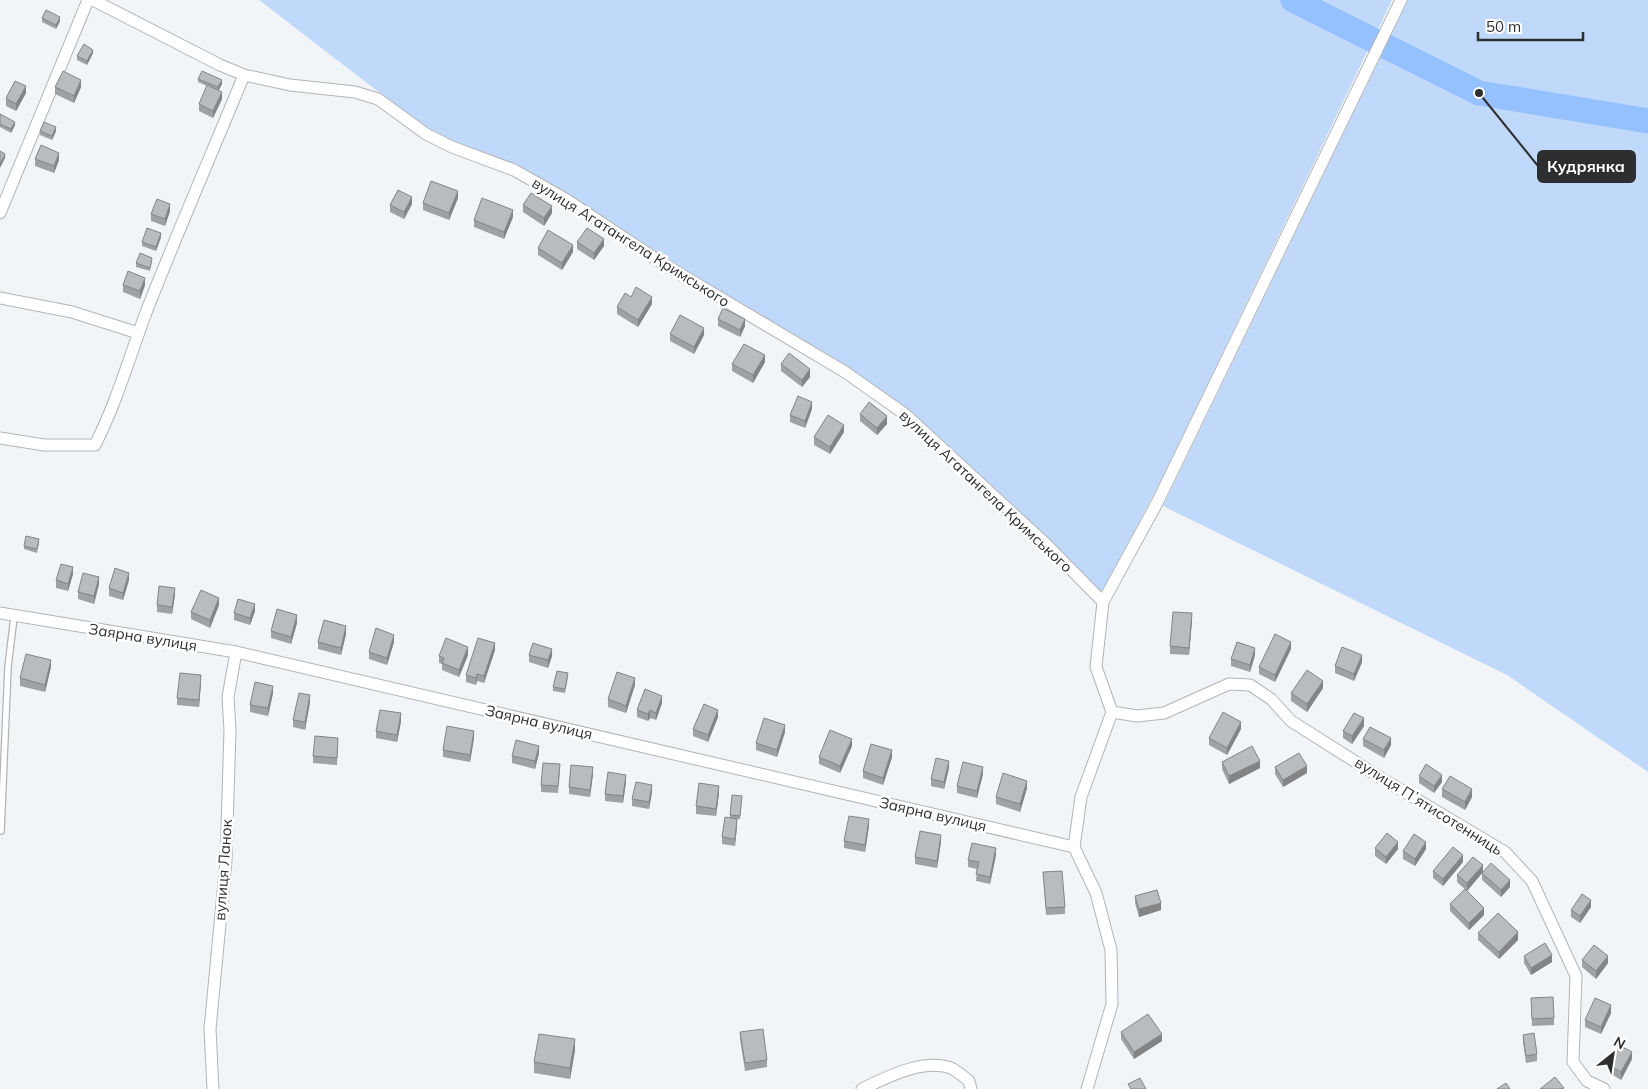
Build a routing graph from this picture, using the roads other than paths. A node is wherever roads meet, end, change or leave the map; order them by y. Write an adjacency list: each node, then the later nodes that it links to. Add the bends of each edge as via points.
1 (88, 0): 5 (street)
2 (94, 0): 4 (street, вулиця Агатангела Кримського)
3 (1401, 0): 9 (street, via 1160,497)
4 (244, 75): 7 (street); 9 (street, вулиця Агатангела Кримського, via 290,86 355,92 378,99 426,134 514,170 567,200 665,265 846,372 906,415)
5 (0, 213)
6 (0, 298): 7 (street, via 72,312)
7 (138, 333): 8 (street, via 107,422 95,445 44,445)
8 (0, 438)
9 (1103, 602): 13 (street, via 1096,667)
10 (0, 614): 11 (street, Заярна вулиця)
11 (14, 617): 12 (street, Заярна вулиця); 14 (lane, via 8,667)
12 (236, 652): 15 (street, Заярна вулиця); 16 (street, вулиця Ланок, via 228,697 226,861 210,1029)
13 (1112, 712): 15 (street, via 1081,797); 20 (street, вулиця Пʼятисотенниць, via 1137,716 1164,713 1229,684 1250,685 1271,699 1290,721 1505,852 1532,881 1576,976 1573,1062 1586,1080)
14 (1, 831)
15 (1074, 847): 19 (street, via 1096,893 1111,950 1112,1004)
16 (213, 1089)
17 (862, 1089): 18 (street, via 887,1077 930,1064 953,1069 969,1081)
18 (971, 1089)
19 (1087, 1089)
20 (1604, 1089)

